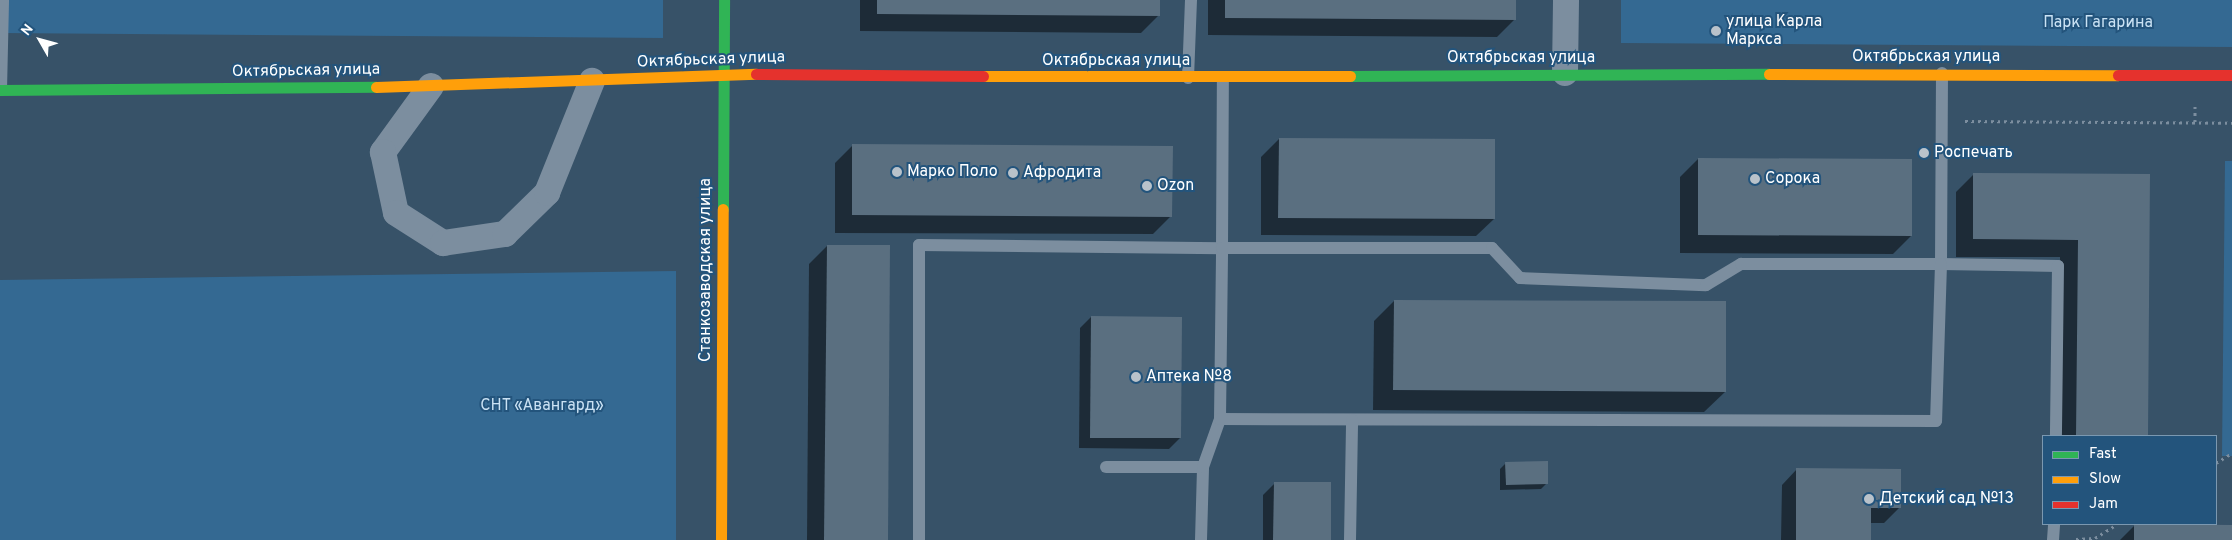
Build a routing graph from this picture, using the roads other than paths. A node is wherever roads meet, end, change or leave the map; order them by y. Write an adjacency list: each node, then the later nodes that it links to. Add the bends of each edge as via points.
1 (3, 0): 13 (lane)
2 (724, 0): 7 (main road, Станкозаводская улица)
3 (1191, 0): 10 (lane)
4 (1566, 0): 5 (street)
5 (1565, 73): 6 (main road, Октябрьская улица); 9 (main road, Октябрьская улица)
6 (1942, 73): 8 (main road, Октябрьская улица); 15 (lane)
7 (723, 74): 10 (main road, Октябрьская улица); 11 (main road, Октябрьская улица); 22 (main road, Станкозаводская улица)
8 (2232, 74)
9 (1223, 77): 10 (main road, Октябрьская улица); 14 (lane)
10 (1188, 78)
11 (592, 80): 12 (main road, Октябрьская улица); 12 (street, via 547,193 505,234 443,243 396,213 383,152)
12 (431, 86): 13 (main road, Октябрьская улица)
13 (1, 90)
14 (1222, 248): 15 (lane, via 1492,248 1520,278 1706,285 1741,264); 16 (lane); 23 (lane, via 920,245)
15 (1941, 264): 17 (lane, via 1936,421); 18 (lane, via 2058,266)
16 (1220, 419): 17 (lane); 19 (lane)
17 (1352, 420): 25 (lane)
18 (2056, 435)
19 (1203, 467): 20 (lane); 24 (lane)
20 (1106, 468)
21 (2054, 525): 26 (lane)
22 (721, 540)
23 (919, 540)
24 (1201, 540)
25 (1350, 540)
26 (2053, 540)

